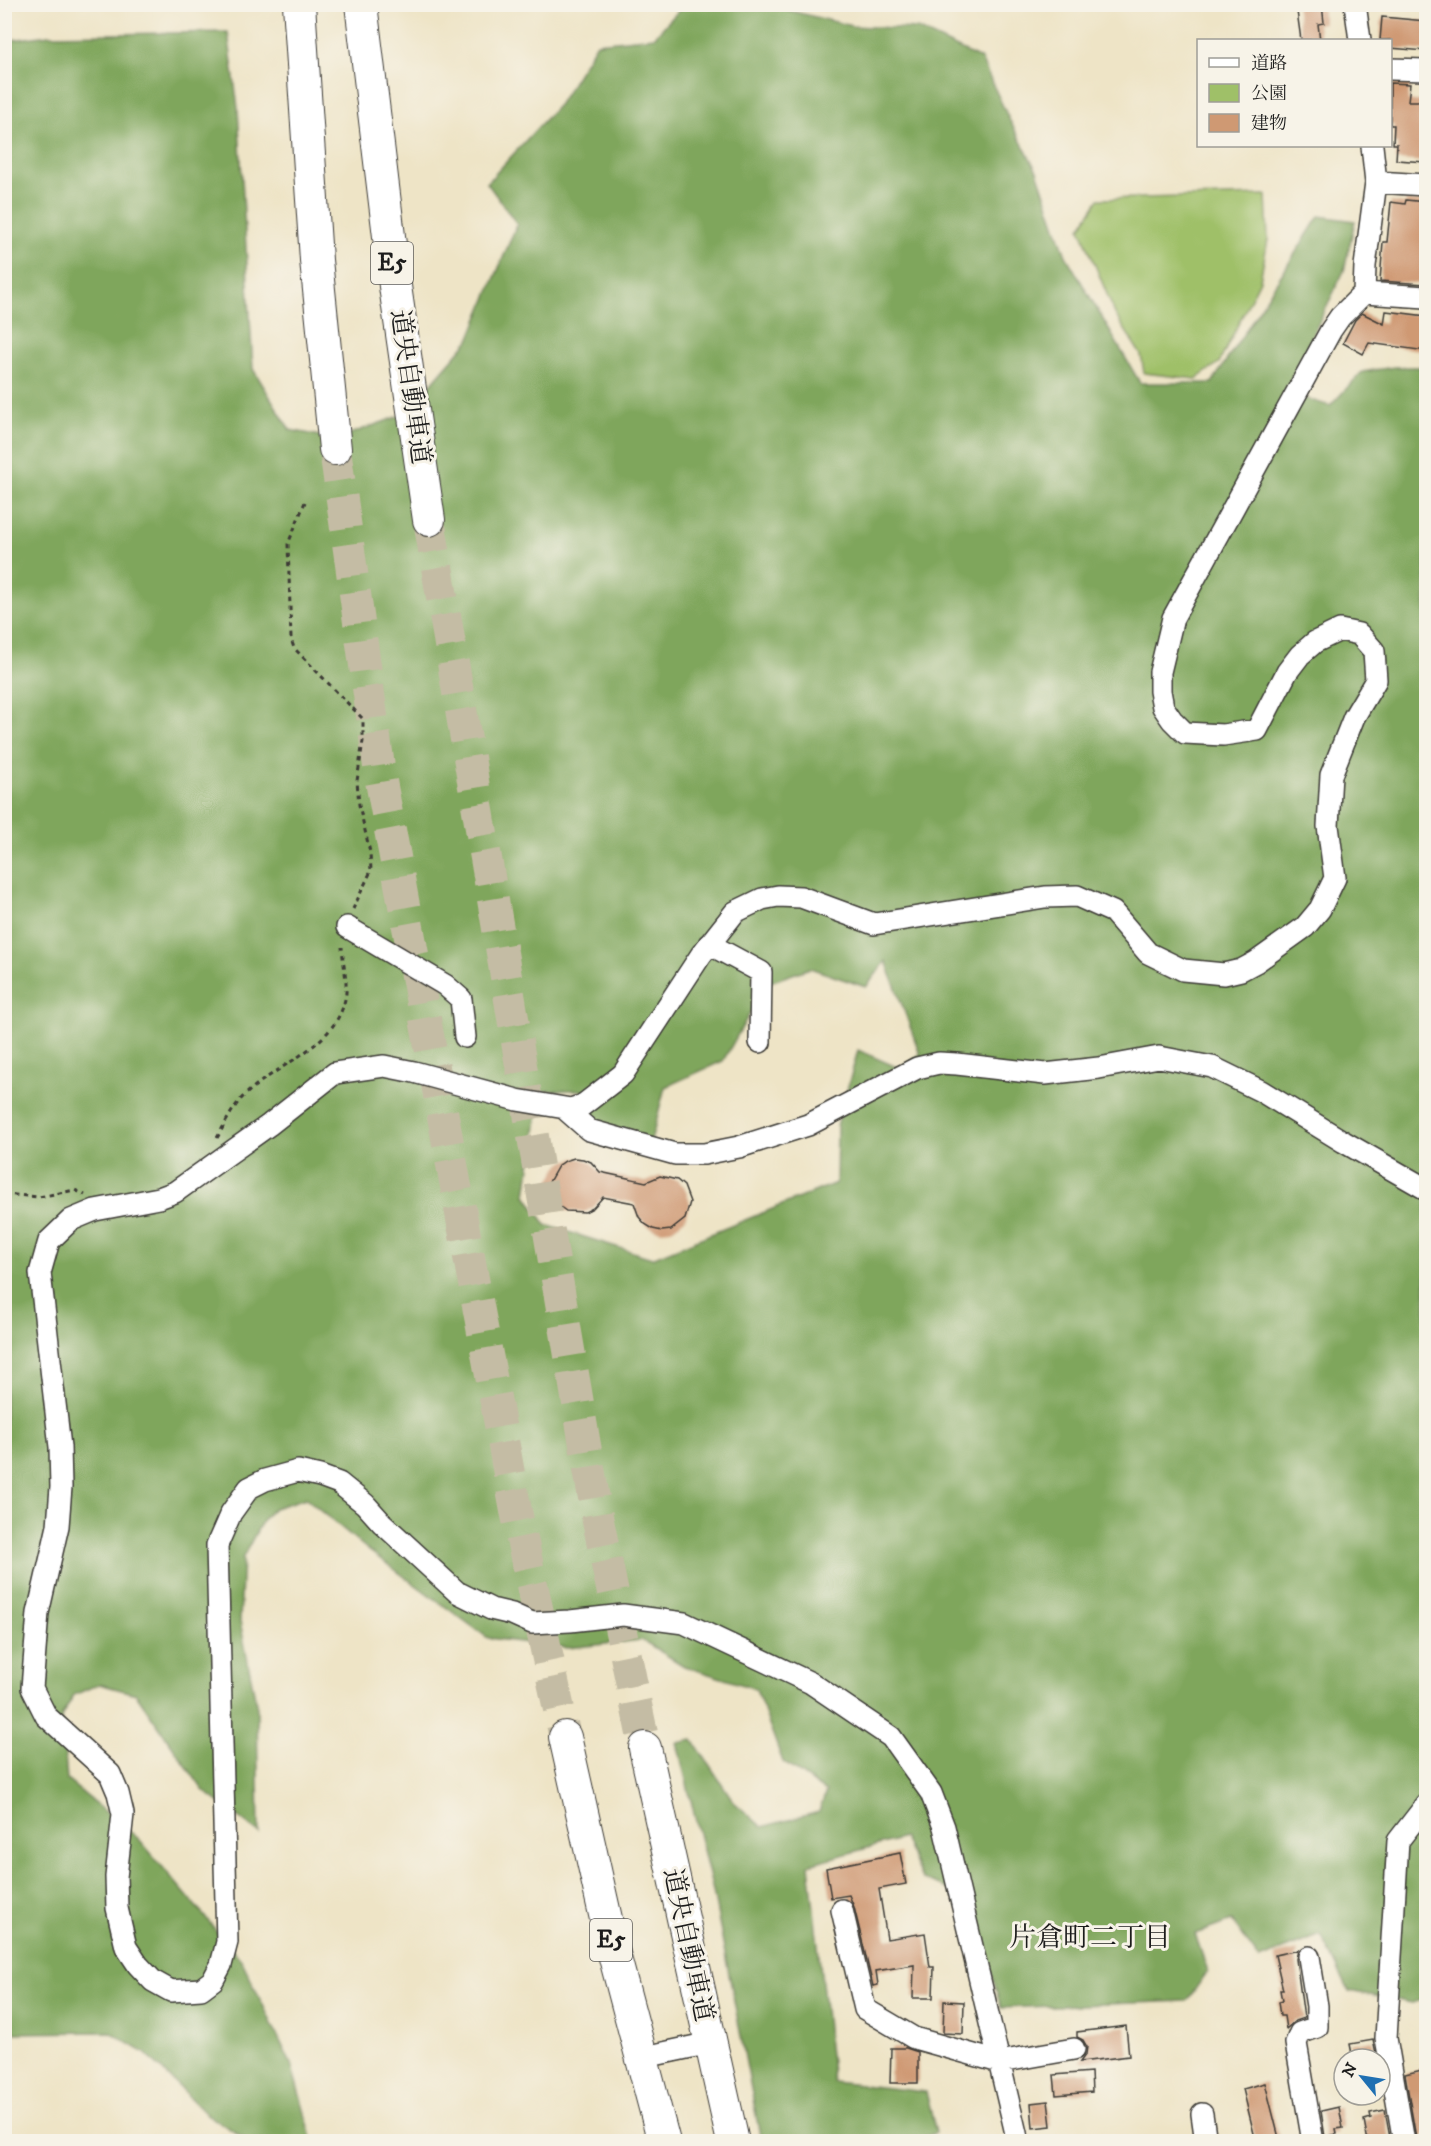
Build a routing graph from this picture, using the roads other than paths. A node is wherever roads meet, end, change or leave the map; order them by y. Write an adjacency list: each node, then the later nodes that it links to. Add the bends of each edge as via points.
1 (299, 4): 12 (highway, via 316,260)
2 (361, 4): 13 (highway, 道央自動車道 / E5, via 395,286)
3 (1355, 4): 4 (street)
4 (1360, 39)
5 (1392, 69): 6 (street)
6 (1426, 70)
7 (1372, 147): 8 (street)
8 (1376, 182): 9 (street); 10 (street)
9 (1426, 185)
10 (1364, 293): 11 (street); 15 (street, via 1332,330 1173,618 1160,672 1163,707 1185,733 1238,734 1257,730 1287,672 1315,642 1340,630 1359,634 1374,651 1376,680 1354,717 1331,775 1328,826 1335,878 1320,909 1305,927 1256,962 1224,974 1183,970 1148,953 1113,912 1077,896 1045,897 874,924 801,897 778,896 735,912)
11 (1426, 297)
12 (335, 449)
13 (429, 520)
14 (347, 927): 16 (street, via 445,985 461,999)
15 (709, 944): 17 (street, via 761,972); 18 (street, via 623,1074 583,1105)
16 (465, 1038)
17 (760, 1042)
18 (564, 1108): 19 (street, via 589,1130 675,1154 704,1154 808,1125 917,1068 939,1063 1045,1074 1159,1057 1212,1068 1261,1091); 28 (street, via 384,1066 335,1073 176,1192 95,1210 71,1220 49,1241 40,1273 61,1487 58,1526 38,1613 32,1688 46,1716 110,1774 123,1814 116,1877 117,1908 126,1947 153,1981 171,1991 201,1989 213,1980 221,1965 227,1941 217,1545 231,1513 249,1488 298,1471 339,1483 457,1592 491,1609 532,1623 623,1615 684,1623 812,1683 891,1737 931,1793 944,1827)
19 (1426, 1189)
20 (565, 1737): 27 (highway, E5)
21 (645, 1748): 25 (highway, 道央自動車道)
22 (1426, 1806): 35 (street, via 1398,1841 1386,2038)
23 (842, 1910): 28 (street, via 865,2009 914,2038)
24 (1309, 1957): 34 (street, via 1317,2026 1300,2033 1296,2043)
25 (710, 2043): 27 (street); 31 (highway, 道央自動車道)
26 (1074, 2049): 28 (street)
27 (640, 2058): 30 (highway, E5)
28 (999, 2062): 32 (street)
29 (1202, 2114): 33 (street)
30 (664, 2142)
31 (733, 2142)
32 (1018, 2142)
33 (1206, 2142)
34 (1313, 2142)
35 (1404, 2142)

